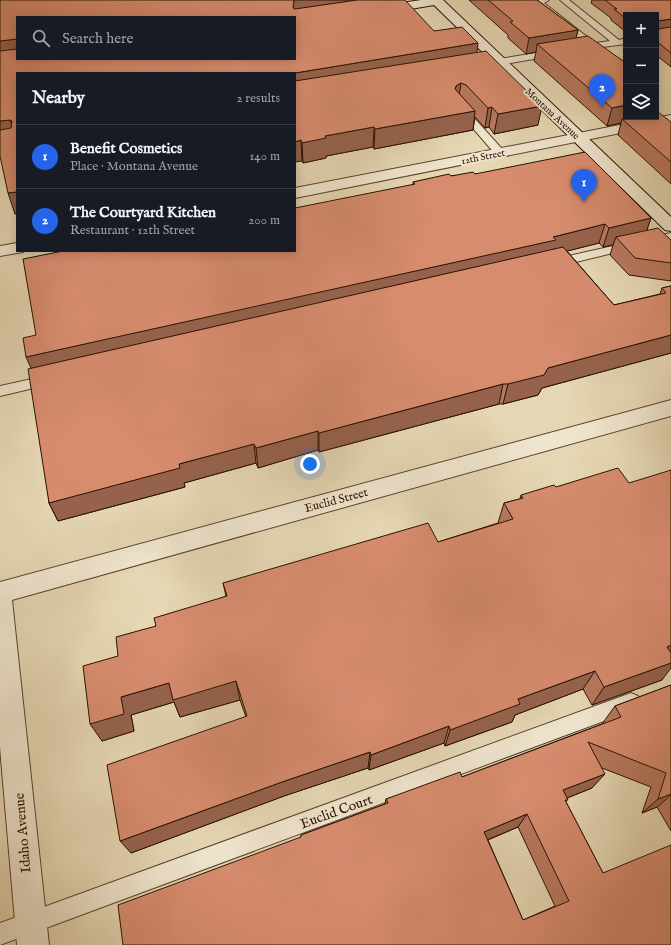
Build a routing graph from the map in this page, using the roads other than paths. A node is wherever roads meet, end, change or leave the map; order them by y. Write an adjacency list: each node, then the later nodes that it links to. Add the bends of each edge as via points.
1 (440, 0): 4 (street); 7 (street, Montana Avenue)
2 (544, 0): 6 (lane, via 537,2)
3 (564, 0): 5 (lane)
4 (366, 12)
5 (622, 42): 6 (lane)
6 (593, 46): 7 (lane)
7 (500, 62): 8 (lane); 11 (street, Montana Avenue)
8 (482, 65)
9 (459, 107): 12 (lane)
10 (671, 119): 11 (street, 12th Street)
11 (579, 137): 12 (street, 12th Street); 14 (street, Montana Avenue)
12 (500, 153): 13 (street, 12th Street)
13 (296, 193)
14 (671, 226)
15 (671, 236): 18 (lane)
16 (16, 248): 17 (street)
17 (0, 251)
18 (542, 266)
19 (61, 377): 20 (lane)
20 (0, 391)
21 (671, 408): 22 (street, Euclid Street)
22 (0, 592)
23 (0, 601): 26 (street, Idaho Avenue)
24 (649, 696): 26 (lane, Euclid Court)
25 (0, 934): 26 (lane, Euclid Court)
26 (32, 934)

